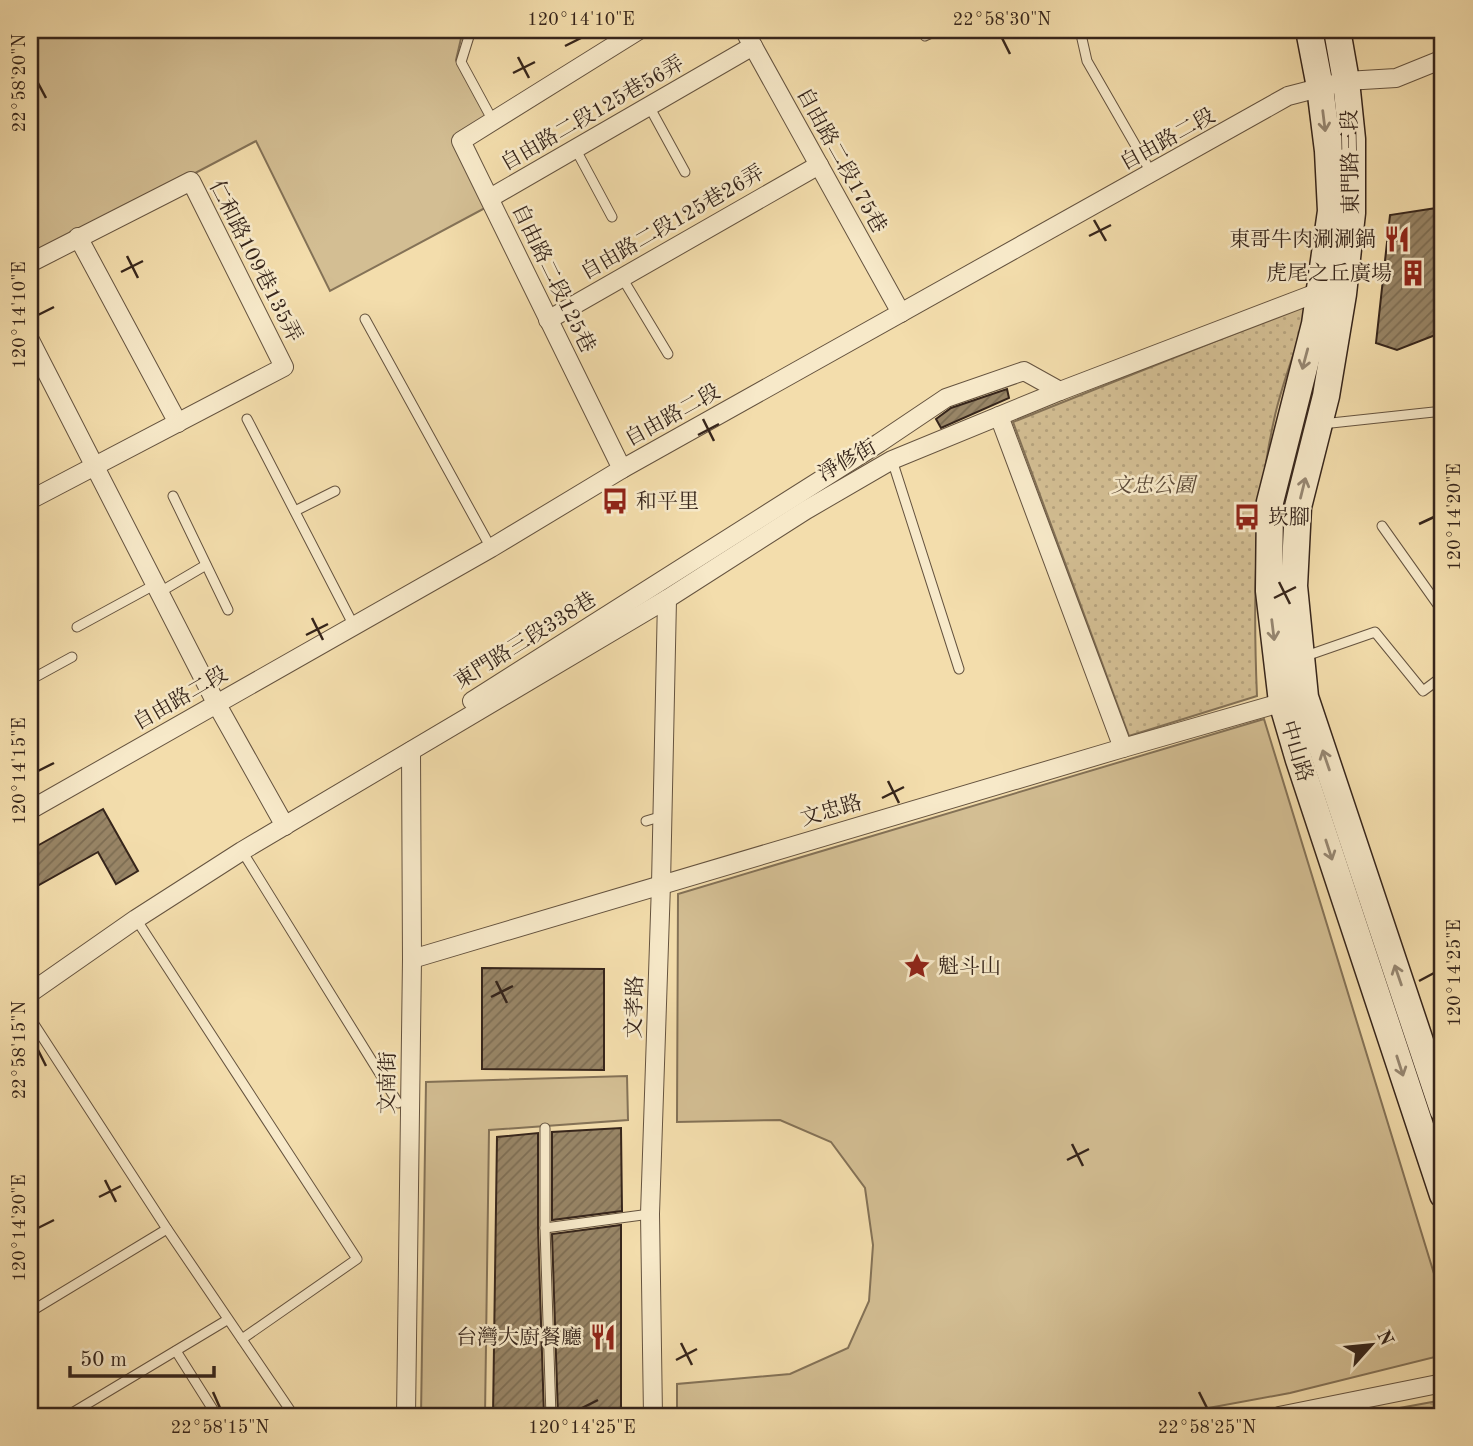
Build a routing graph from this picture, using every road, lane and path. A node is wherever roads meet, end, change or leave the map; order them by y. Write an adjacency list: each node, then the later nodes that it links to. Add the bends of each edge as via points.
1 (471, 30): 14 (lane, via 461,62)
2 (639, 30): 14 (street)
3 (744, 30): 9 (street, 自由路二段175巷)
4 (937, 30): 8 (lane)
5 (1080, 30): 18 (lane, via 1087,61)
6 (1309, 30): 12 (main road, 東門路三段)
7 (1337, 30): 11 (main road, 東門路三段)
8 (925, 36)
9 (753, 46): 13 (street, 自由路二段125巷56弄); 16 (street, 自由路二段175巷)
10 (1443, 59): 11 (street, 自由路二段, via 1396,78)
11 (1346, 81): 12 (street, 自由路二段); 24 (main road, 東門路三段, via 1352,213)
12 (1320, 87): 18 (street, 自由路二段, via 1288,96); 24 (main road, 東門路三段, one-way to 24, via 1328,151)
13 (650, 107): 15 (street, 自由路二段125巷56弄); 17 (lane)
14 (493, 121): 19 (street, 自由路二段125巷, via 461,141)
15 (576, 149): 19 (street, 自由路二段125巷56弄); 20 (lane)
16 (819, 165): 23 (street, 自由路二段125巷26弄); 25 (street, 自由路二段175巷)
17 (685, 172)
18 (1152, 174): 25 (street, 自由路二段)
19 (490, 198): 27 (street, 自由路二段125巷)
20 (612, 217)
21 (78, 237): 22 (street, 仁和路109巷135弄); 35 (street); 35 (street, 仁和路109巷135弄, via 191,181 284,367)
22 (30, 263)
23 (621, 276): 27 (street, 自由路二段125巷26弄); 29 (lane)
24 (1331, 293): 30 (street, 淨修街); 34 (main road, 中山路, via 1315,324)
25 (901, 313): 38 (street, 自由路二段)
26 (365, 319): 44 (lane)
27 (548, 320): 38 (street, 自由路二段125巷)
28 (30, 340): 37 (street)
29 (668, 354)
30 (1060, 391): 32 (street, 淨修街); 60 (street, 東門路三段338巷, via 1024,371 946,398 423,732)
31 (1443, 411): 34 (lane)
32 (999, 415): 36 (street, 淨修街); 59 (street)
33 (247, 419): 42 (lane)
34 (1304, 420): 53 (main road, 中山路, one-way to 34, via 1294,586); 57 (main road, 中山路, one-way to 57, via 1270,502 1269,591)
35 (178, 423): 37 (street, 仁和路109巷135弄)
36 (892, 460): 47 (street, 淨修街); 54 (lane)
37 (95, 467): 41 (street, 仁和路109巷135弄); 46 (street)
38 (622, 469): 44 (street, 自由路二段)
39 (335, 491): 42 (lane)
40 (173, 496): 45 (lane)
41 (30, 500)
42 (295, 510): 50 (lane)
43 (1382, 526): 49 (lane)
44 (491, 548): 50 (street, 自由路二段)
45 (206, 565): 46 (lane); 48 (lane)
46 (158, 588): 51 (lane); 58 (street)
47 (667, 599): 60 (street, 淨修街); 64 (street, 文孝路, via 654,818)
48 (228, 610)
49 (1443, 612)
50 (354, 626): 58 (street, 自由路二段)
51 (77, 627)
52 (72, 657): 56 (lane)
53 (1301, 658): 55 (lane, via 1375,632 1423,691); 57 (main road, 中山路)
54 (959, 669)
55 (1443, 676)
56 (30, 680)
57 (1294, 700): 59 (street, 文忠路); 70 (main road, 中山路, one-way to 57); 72 (main road, 中山路, one-way to 72, via 1303,773)
58 (216, 703): 61 (street, 自由路二段); 62 (street)
59 (1122, 748): 64 (street, 文忠路)
60 (411, 751): 62 (street, 東門路三段338巷); 66 (street, 文南街)
61 (30, 810)
62 (285, 826): 63 (street, 東門路三段338巷)
63 (242, 851): 65 (street, 東門路三段338巷); 69 (lane)
64 (662, 884): 66 (street, 文忠路); 73 (street, 文孝路)
65 (136, 919): 67 (street, 東門路三段338巷); 78 (lane, via 356,1259)
66 (412, 960): 84 (street, 文南街)
67 (30, 993)
68 (30, 1018): 75 (lane)
69 (398, 1104)
70 (1443, 1110)
71 (545, 1128): 74 (lane)
72 (1443, 1195)
73 (650, 1214): 74 (lane); 86 (street, 文孝路)
74 (545, 1228): 85 (lane)
75 (167, 1229): 76 (lane); 77 (lane)
76 (30, 1312)
77 (227, 1320): 78 (lane); 79 (lane)
78 (242, 1339): 83 (lane)
79 (176, 1352): 81 (lane); 82 (lane)
80 (1443, 1383): 87 (street)
81 (72, 1415)
82 (217, 1416)
83 (294, 1416)
84 (406, 1416)
85 (551, 1416)
86 (653, 1416)
87 (1286, 1416)

